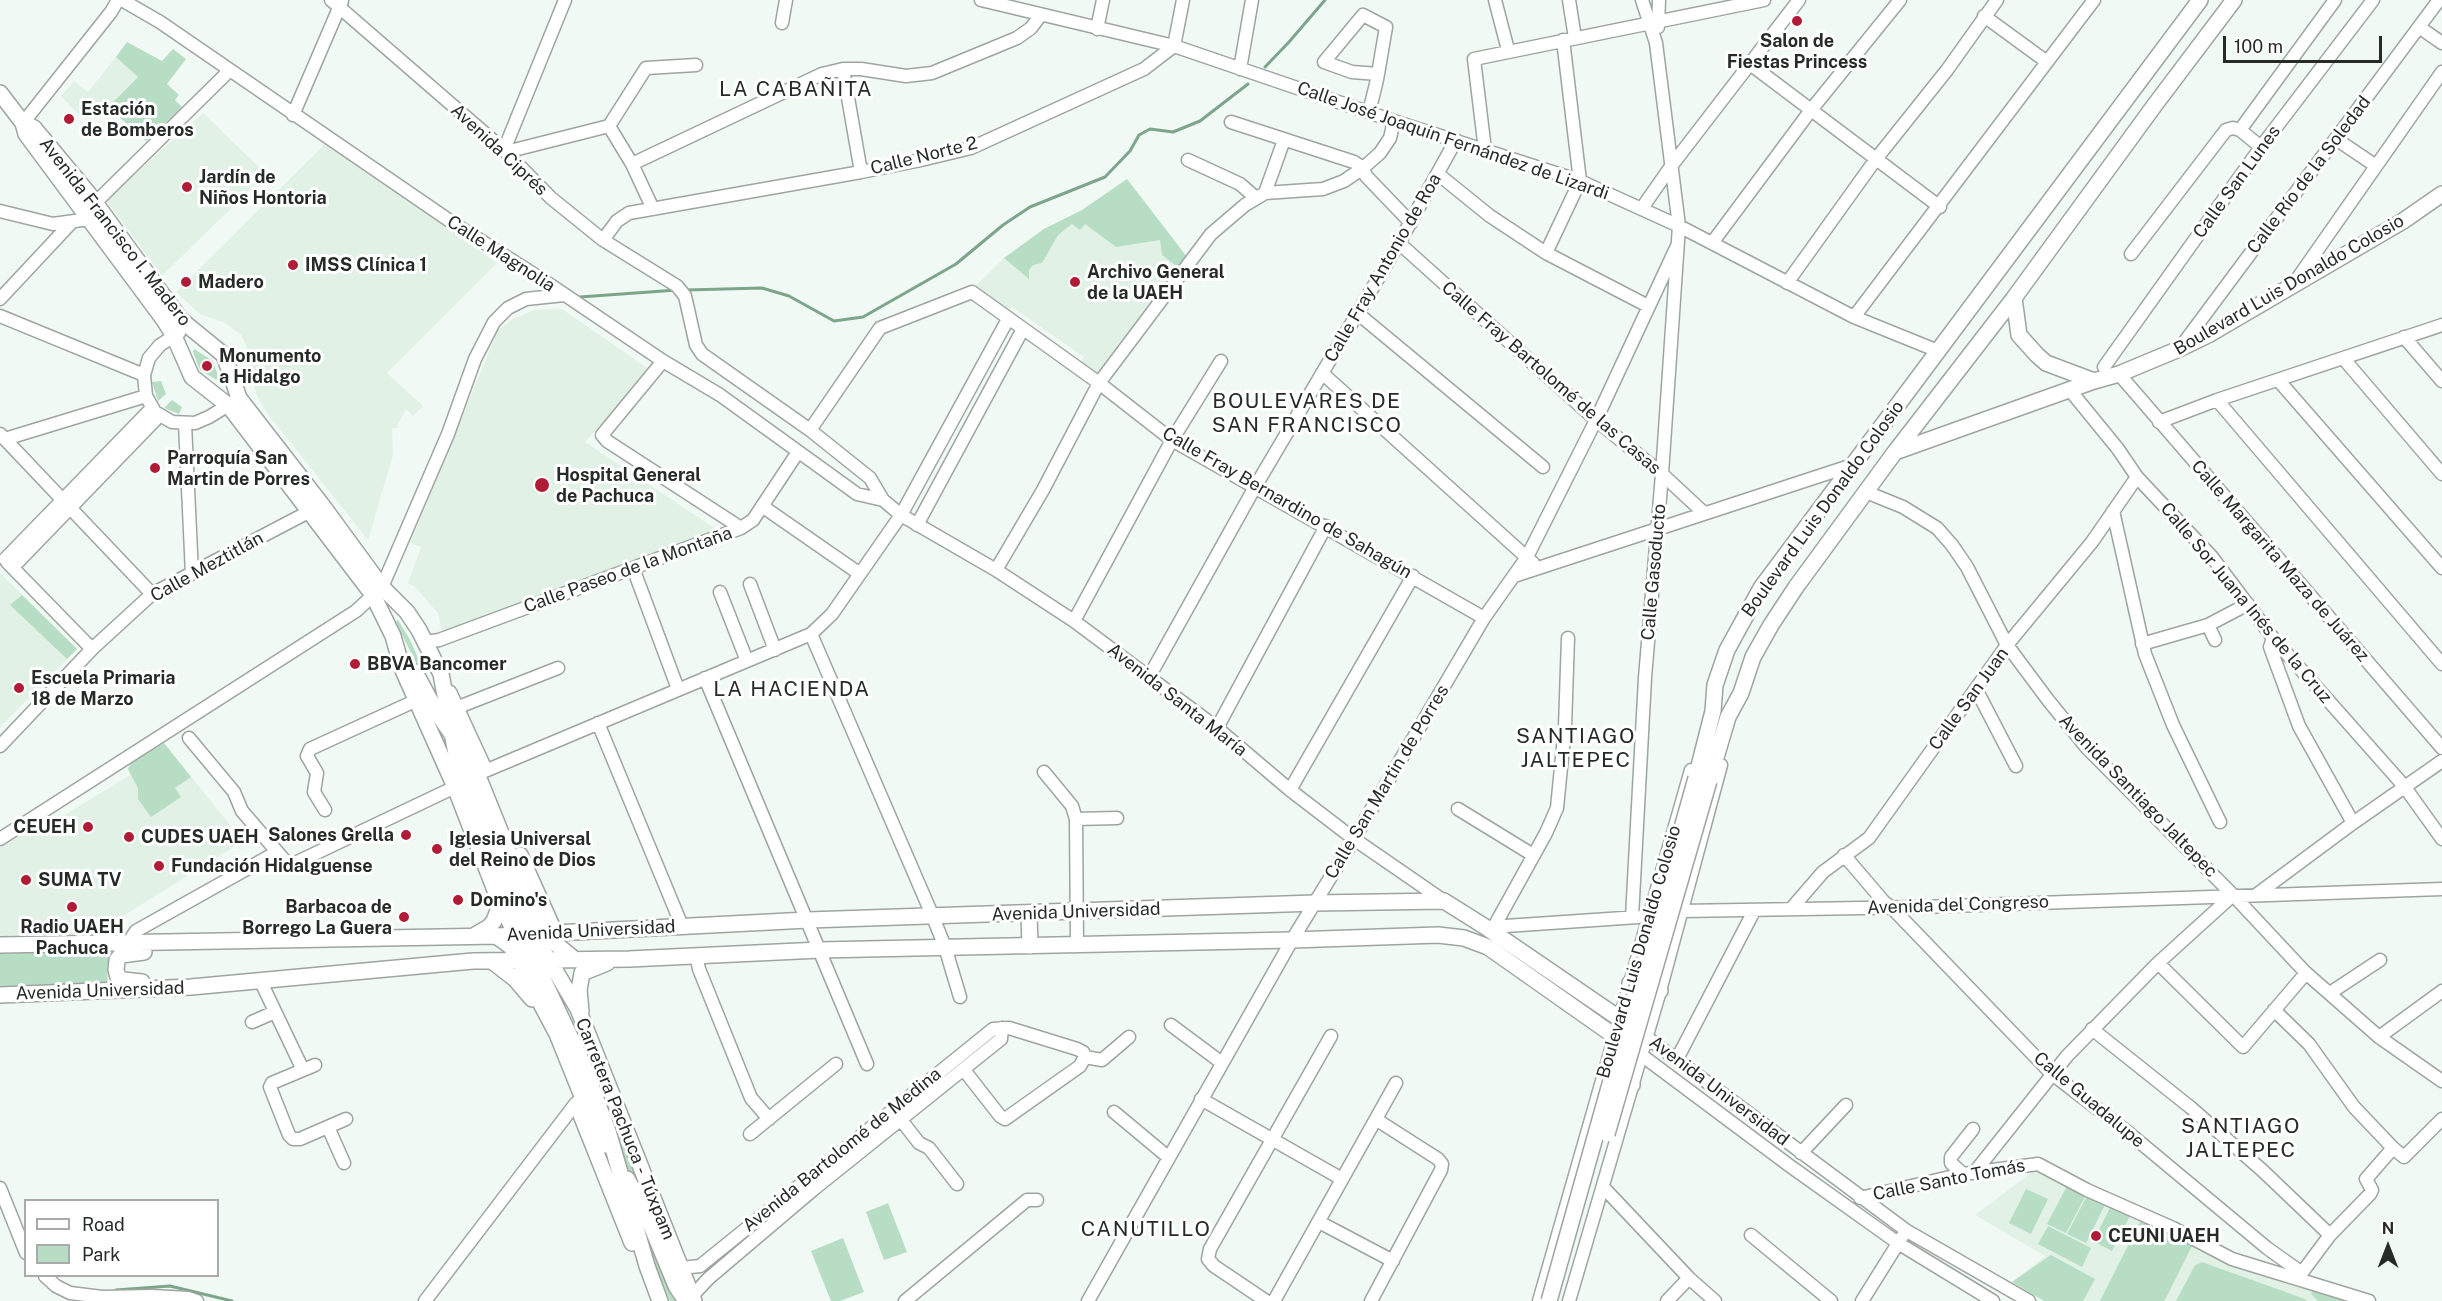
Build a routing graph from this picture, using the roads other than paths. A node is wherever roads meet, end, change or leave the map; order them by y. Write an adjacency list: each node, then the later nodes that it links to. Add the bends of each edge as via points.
1 (120, 0): 40 (street, Calle Magnolia, via 160,22); 49 (street)
2 (565, 0): 57 (street)
3 (786, 0): 28 (street)
4 (981, 0): 23 (street, Calle José Joaquín Fernández de Lizardi)
5 (1102, 0): 30 (street)
6 (1183, 0): 33 (street)
7 (1252, 0): 39 (street)
8 (1495, 0): 34 (street)
9 (1569, 0): 31 (street)
10 (1642, 0): 27 (street)
11 (1659, 0): 27 (street, Calle Gasoducto)
12 (1764, 0): 24 (street)
13 (1799, 0): 36 (street)
14 (1900, 0): 44 (street)
15 (1997, 0): 26 (street)
16 (2094, 0): 35 (street)
17 (2200, 0): 101 (main road, Boulevard Luis Donaldo Colosio)
18 (2234, 0): 88 (main road, Boulevard Luis Donaldo Colosio)
19 (2335, 0): 51 (street)
20 (2373, 0): 55 (street, Calle San Lunes)
21 (2439, 0): 29 (street, Calle Río de la Soledad)
22 (338, 2): 46 (street); 57 (street, Avenida Ciprés)
23 (1007, 3): 25 (street, Calle José Joaquín Fernández de Lizardi)
24 (1736, 3): 27 (street)
25 (1040, 16): 30 (street, Calle José Joaquín Fernández de Lizardi); 38 (street, via 1017,38 932,74 906,76)
26 (1984, 16): 35 (street); 58 (street, via 1947,70)
27 (1654, 21): 31 (street); 61 (street, Calle Gasoducto)
28 (782, 23)
29 (2419, 27): 32 (street); 52 (street, Calle Río de la Soledad)
30 (1097, 29): 33 (street, Calle José Joaquín Fernández de Lizardi)
31 (1569, 39): 34 (street); 66 (street)
32 (2442, 43)
33 (1174, 46): 39 (street, Calle José Joaquín Fernández de Lizardi); 64 (street, Calle Norte 2, via 1144,69 971,148)
34 (1508, 50): 56 (street, via 1474,59)
35 (2047, 62): 70 (street)
36 (1749, 64): 44 (street); 61 (street)
37 (696, 65): 50 (street, via 646,68)
38 (843, 69): 60 (street, via 822,74); 64 (street)
39 (1240, 69): 45 (street, Calle José Joaquín Fernández de Lizardi)
40 (229, 71): 46 (street, Calle Magnolia); 69 (street)
41 (2442, 72): 62 (street)
42 (1378, 74): 42 (street, via 1386,27 1364,15 1324,62 1352,72); 45 (street)
43 (0, 93): 49 (main road, Avenida Francisco I. Madero)
44 (1811, 110): 58 (street); 81 (street)
45 (1369, 112): 47 (street, Calle José Joaquín Fernández de Lizardi)
46 (293, 115): 87 (street, Calle Magnolia)
47 (1394, 121): 54 (street, Calle José Joaquín Fernández de Lizardi); 63 (street, via 1390,138)
48 (1231, 122): 53 (street)
49 (23, 123): 69 (main road, Avenida Francisco I. Madero, via 26,134)
50 (609, 126): 57 (street); 60 (street)
51 (2240, 130): 55 (street); 84 (street, via 2226,130 2219,138)
52 (2336, 139): 62 (street); 100 (street, Calle Río de la Soledad)
53 (1284, 140): 63 (street); 68 (street)
54 (1456, 140): 56 (street, Calle José Joaquín Fernández de Lizardi); 65 (street, Calle Fray Antonio de Roa)
55 (2261, 147): 105 (street, Calle San Lunes)
56 (1485, 150): 66 (street, Calle José Joaquín Fernández de Lizardi)
57 (505, 151): 79 (street, Avenida Ciprés, via 551,198)
58 (1876, 159): 70 (street); 85 (street)
59 (1188, 160): 68 (street)
60 (632, 164): 72 (street)
61 (1672, 165): 71 (street); 78 (street, Calle Gasoducto)
62 (2376, 166): 86 (street)
63 (1363, 168): 68 (street, via 1323,189); 77 (street)
64 (861, 172): 72 (street, Calle Norte 2)
65 (1438, 174): 77 (street, Calle Fray Antonio de Roa); 83 (street, via 1490,216)
66 (1580, 181): 71 (street, Calle José Joaquín Fernández de Lizardi); 83 (street)
67 (2442, 194): 86 (main road, Boulevard Luis Donaldo Colosio, via 2403,222)
68 (1261, 196): 112 (street, via 1211,234)
69 (87, 199): 74 (main road, Avenida Francisco I. Madero); 76 (main road, Avenida Francisco I. Madero)
70 (1940, 207): 93 (street)
71 (1642, 208): 78 (street, Calle José Joaquín Fernández de Lizardi)
72 (654, 209): 79 (street, Calle Norte 2, via 622,217)
73 (0, 211): 75 (street, via 53,224)
74 (89, 220): 75 (street); 76 (street); 98 (main road, Avenida Francisco I. Madero)
75 (73, 221): 89 (street)
76 (110, 223): 96 (main road, Avenida Francisco I. Madero)
77 (1411, 223): 80 (street, Calle Fray Antonio de Roa)
78 (1679, 226): 81 (street, Calle José Joaquín Fernández de Lizardi); 82 (street, Calle Gasoducto)
79 (603, 240): 121 (street, Avenida Ciprés, via 681,291 702,354)
80 (1399, 243): 91 (street, Calle Fray Antonio de Roa); 118 (street, Calle Fray Bartolomé de las Casas)
81 (1712, 243): 85 (street, Calle José Joaquín Fernández de Lizardi)
82 (1677, 246): 90 (street, Calle San Martin de Porres); 128 (street, Calle Gasoducto)
83 (1546, 253): 90 (street)
84 (2132, 254)
85 (1787, 283): 93 (street, Calle José Joaquín Fernández de Lizardi)
86 (2295, 284): 100 (main road, Boulevard Luis Donaldo Colosio)
87 (564, 295): 103 (street, Calle Magnolia); 155 (street, via 526,299 508,308 494,322)
88 (2014, 298): 109 (main road, via 2019,335 2046,363); 125 (main road, Boulevard Luis Donaldo Colosio)
89 (0, 299)
90 (1648, 306): 118 (street, Calle San Martin de Porres)
91 (1356, 312): 106 (street, Calle Fray Antonio de Roa); 127 (street)
92 (0, 316): 108 (street)
93 (1854, 317): 101 (street, Calle José Joaquín Fernández de Lizardi)
94 (1008, 319): 97 (street, Calle Fray Bernardino de Sahagún); 121 (street, Calle Fray Bernardino de Sahagún, via 972,292 880,328); 139 (street)
95 (2442, 325): 99 (street)
96 (188, 327): 98 (street); 116 (main road, Avenida Francisco I. Madero, via 224,355)
97 (1023, 329): 112 (street, Calle Fray Bernardino de Sahagún); 140 (street)
98 (174, 336): 108 (street, via 149,358); 116 (main road, Avenida Francisco I. Madero, via 192,377)
99 (2404, 337): 102 (street); 111 (street)
100 (2179, 349): 107 (main road, Boulevard Luis Donaldo Colosio)
101 (1938, 351): 126 (main road, Boulevard Luis Donaldo Colosio)
102 (2343, 358): 110 (street); 129 (street)
103 (663, 361): 124 (street, Calle Magnolia, via 720,395); 142 (street, via 602,435)
104 (1221, 361): 123 (street)
105 (2104, 366)
106 (1322, 373): 131 (street, Calle Fray Antonio de Roa); 144 (street)
107 (2118, 374): 109 (main road, Boulevard Luis Donaldo Colosio); 119 (street, Calle Margarita Maza de Juárez)
108 (144, 375): 114 (street)
109 (2094, 381): 113 (main road, Boulevard Luis Donaldo Colosio)
110 (2279, 381): 115 (street); 148 (street)
111 (2442, 381)
112 (1100, 383): 123 (street, Calle Fray Bernardino de Sahagún); 149 (street)
113 (2069, 389): 125 (main road, Boulevard Luis Donaldo Colosio); 130 (street, Calle Sor Juana Inés de la Cruz)
114 (146, 396): 117 (street); 122 (street)
115 (2217, 400): 119 (street); 173 (street)
116 (234, 402): 120 (street, via 209,417); 136 (main road, Avenida Francisco I. Madero)
117 (156, 412): 120 (street, via 172,422); 134 (street)
118 (1596, 420): 128 (street, Calle Fray Bartolomé de las Casas); 144 (street, Calle San Martin de Porres)
119 (2160, 422): 189 (street, Calle Margarita Maza de Juárez)
120 (185, 424): 150 (street)
121 (810, 430): 133 (street, via 870,478)
122 (3, 436): 134 (street)
123 (1172, 440): 131 (street, Calle Fray Bernardino de Sahagún); 160 (street)
124 (798, 452): 133 (street, Calle Magnolia, via 857,494); 135 (street, Calle Paseo de la Montaña)
125 (1895, 452): 132 (main road, Boulevard Luis Donaldo Colosio)
126 (1852, 465): 138 (street); 178 (main road, Boulevard Luis Donaldo Colosio, via 1761,588 1727,650)
127 (1543, 467)
128 (1662, 474): 138 (street, Calle Fray Bartolomé de las Casas); 143 (street, Calle Gasoducto)
129 (2442, 474)
130 (2138, 477): 137 (street, Calle San Juan); 158 (street, Calle Sor Juana Inés de la Cruz, via 2212,557)
131 (1255, 487): 141 (street, Calle Fray Bernardino de Sahagún); 176 (street, Calle Fray Antonio de Roa)
132 (1866, 492): 169 (street, Avenida Santiago Jaltepec, via 1903,507 1937,528 1952,544); 181 (main road, Boulevard Luis Donaldo Colosio, via 1771,625 1753,657)
133 (882, 500): 139 (street, Avenida Santa María)
134 (66, 504): 145 (street); 157 (street)
135 (762, 506): 142 (street, Calle Paseo de la Montaña, via 753,520); 151 (street)
136 (316, 508): 150 (street, Calle Meztitlán); 155 (main road, Avenida Francisco I. Madero)
137 (2113, 511): 168 (street); 169 (street, Calle San Juan)
138 (1704, 513): 143 (street)
139 (901, 515): 140 (street, Avenida Santa María); 151 (street)
140 (917, 525): 149 (street, Avenida Santa María)
141 (1326, 526): 153 (street, Calle Fray Bernardino de Sahagún); 185 (street)
142 (741, 528): 146 (street, Calle Paseo de la Montaña)
143 (1657, 528): 147 (street); 223 (street, Calle Gasoducto)
144 (1527, 557): 147 (street); 152 (street, Calle San Martin de Porres)
145 (6, 560): 170 (street)
146 (633, 568): 167 (street, Calle Paseo de la Montaña); 180 (street)
147 (1538, 568): 152 (street)
148 (2442, 568)
149 (996, 570): 160 (street, Avenida Santa María)
150 (192, 574): 157 (street, Calle Meztitlán)
151 (860, 574): 162 (street, via 832,614)
152 (1516, 575): 159 (street, Calle San Martin de Porres)
153 (1413, 576): 159 (street, Calle Fray Bernardino de Sahagún); 197 (street)
154 (750, 584): 171 (street)
155 (378, 591): 163 (main road, Avenida Francisco I. Madero); 167 (main road, Avenida Francisco I. Madero, via 407,612); 205 (street, via 356,611)
156 (720, 592): 172 (street)
157 (152, 594): 170 (street, Calle Meztitlán)
158 (2248, 604): 161 (street); 165 (street, Calle Sor Juana Inés de la Cruz)
159 (1484, 618): 206 (street, Calle San Martin de Porres)
160 (1074, 621): 176 (street, Avenida Santa María)
161 (2208, 625): 166 (street); 168 (street)
162 (811, 634): 171 (street); 222 (street)
163 (393, 636): 182 (main road, Avenida Francisco I. Madero); 186 (main road)
164 (1568, 638): 208 (street, via 1557,808)
165 (2273, 638): 195 (street, Calle Sor Juana Inés de la Cruz); 203 (street, via 2270,647 2299,726)
166 (2215, 640)
167 (425, 642): 175 (main road, Avenida Francisco I. Madero)
168 (2142, 644): 202 (street, via 2173,725)
169 (2007, 645): 179 (street, Calle San Juan); 211 (street, Avenida Santiago Jaltepec, via 2087,748)
170 (92, 649): 188 (street, Calle Meztitlán)
171 (775, 650): 172 (street)
172 (747, 661): 177 (street)
173 (2442, 664)
174 (558, 668): 183 (street)
175 (441, 674): 183 (main road); 186 (main road, Avenida Francisco I. Madero)
176 (1149, 677): 185 (street, Avenida Santa María)
177 (705, 678): 180 (street); 225 (street)
178 (1715, 685): 194 (main road); 224 (street, Boulevard Luis Donaldo Colosio)
179 (1976, 688): 191 (street); 209 (street, Calle San Juan, via 1869,838)
180 (678, 689): 184 (street)
181 (1741, 693): 194 (main road); 219 (street, Boulevard Luis Donaldo Colosio)
182 (417, 700): 196 (main road, Avenida Francisco I. Madero); 199 (street, via 310,749 307,756 317,774 314,792)
183 (456, 708): 192 (main road)
184 (598, 723): 192 (street); 226 (street)
185 (1217, 728): 197 (street, Avenida Santa María)
186 (451, 732): 236 (main road, Avenida Francisco I. Madero, via 466,786 523,924)
187 (189, 738): 207 (street)
188 (0, 746)
189 (2442, 748)
190 (2442, 761): 195 (street)
191 (2016, 766)
192 (485, 771): 236 (main road)
193 (1044, 772): 201 (street, via 1072,807)
194 (1702, 779): 329 (main road, bridge); 330 (main road, bridge)
195 (2404, 786): 203 (street); 204 (street, Calle Sor Juana Inés de la Cruz)
196 (455, 787): 207 (street, via 293,864); 213 (main road, Avenida Francisco I. Madero)
197 (1290, 790): 206 (street, Avenida Santa María)
198 (1458, 809): 208 (street)
199 (325, 810)
200 (1117, 818): 201 (street)
201 (1076, 819): 220 (street)
202 (2220, 822)
203 (2352, 823): 212 (street)
204 (2442, 838)
205 (0, 839)
206 (1354, 840): 214 (street, Avenida Santa María); 215 (street, Calle San Martin de Porres)
207 (277, 852): 233 (street, via 136,931)
208 (1533, 855): 227 (street)
209 (1844, 855): 216 (street, Calle Guadalupe); 217 (street, Calle San Juan, via 1823,872)
210 (2442, 889): 212 (street, Avenida del Congreso)
211 (2234, 895): 212 (street, Avenida del Congreso); 216 (street, Avenida del Congreso); 245 (street); 246 (street, Avenida Santiago Jaltepec)
212 (2256, 895)
213 (498, 898): 230 (main road, via 494,921); 236 (main road, Avenida Francisco I. Madero, via 512,927)
214 (1444, 901): 215 (main road, Avenida Universidad); 227 (main road, Avenida Universidad)
215 (1314, 903): 220 (main road, Avenida Universidad); 231 (street, Calle San Martin de Porres)
216 (1893, 908): 217 (street, Avenida del Congreso); 275 (street, Calle Guadalupe)
217 (1791, 909): 218 (street, Avenida del Congreso)
218 (1755, 911): 219 (street, Avenida del Congreso); 270 (street)
219 (1682, 912): 251 (street, Boulevard Luis Donaldo Colosio)
220 (1077, 913): 221 (main road, Avenida Universidad); 235 (street)
221 (1029, 914): 222 (main road, Avenida Universidad); 237 (main road)
222 (933, 917): 225 (main road, Avenida Universidad); 238 (street)
223 (1632, 917): 224 (street); 227 (street)
224 (1648, 917): 248 (street, Boulevard Luis Donaldo Colosio)
225 (808, 920): 226 (main road, Avenida Universidad); 239 (street)
226 (682, 926): 228 (main road, Avenida Universidad)
227 (1491, 926): 257 (main road, Avenida Universidad)
228 (577, 932): 236 (main road); 242 (main road, via 569,943)
229 (492, 936): 230 (main road, Avenida Universidad); 236 (main road); 244 (main road, via 497,950)
230 (470, 937): 232 (main road, Avenida Universidad)
231 (1292, 940): 235 (main road, Avenida Universidad); 264 (main road, Avenida Universidad, via 1438,935 1464,938 1488,947); 271 (street, Calle San Martin de Porres)
232 (233, 942): 233 (main road, Avenida Universidad); 249 (main road, via 213,951 132,952 117,960 118,977 123,980)
233 (128, 943): 234 (main road, Avenida Universidad)
234 (0, 945)
235 (1077, 945): 237 (main road, Avenida Universidad)
236 (536, 946): 242 (main road); 244 (main road); 258 (main road, Carretera Pachuca - Túxpam); 296 (main road, Carretera Pachuca - Túxpam)
237 (1030, 946): 238 (main road, Avenida Universidad)
238 (945, 947): 239 (main road, Avenida Universidad); 254 (street)
239 (820, 950): 240 (main road, Avenida Universidad); 273 (street)
240 (696, 955): 241 (main road, Avenida Universidad); 285 (street, via 752,1098)
241 (629, 958): 242 (main road, Avenida Universidad); 258 (main road, via 582,973)
242 (576, 959)
243 (2380, 960): 252 (street)
244 (493, 962): 247 (main road, Avenida Universidad, via 432,963); 281 (main road, via 531,997)
245 (2158, 963): 255 (street, via 2243,1047); 262 (street)
246 (2306, 973): 252 (street, Avenida Santiago Jaltepec); 255 (street)
247 (261, 982): 249 (main road, Avenida Universidad); 256 (street)
248 (1630, 983): 251 (main road, via 1634,996 1642,1001); 257 (street, Boulevard Luis Donaldo Colosio)
249 (191, 987): 253 (main road, Avenida Universidad)
250 (2442, 990): 267 (street)
251 (1660, 991): 265 (street, Boulevard Luis Donaldo Colosio)
252 (2330, 993): 267 (street, Avenida Santiago Jaltepec)
253 (0, 995)
254 (960, 997)
255 (2274, 1010): 293 (street, via 2309,1044 2354,1107)
256 (275, 1012): 259 (street); 289 (street, via 309,1067 272,1083 270,1090 293,1139)
257 (1620, 1017): 264 (street, Boulevard Luis Donaldo Colosio); 265 (main road, Avenida Universidad)
258 (582, 1020): 315 (main road, Carretera Pachuca - Túxpam)
259 (252, 1022)
260 (1171, 1025): 271 (street)
261 (1002, 1028): 269 (street, via 1077,1049); 274 (street, Avenida Bartolomé de Medina, via 1001,1039); 299 (street, Avenida Bartolomé de Medina, via 993,1029)
262 (2092, 1029): 275 (street); 309 (street, via 2190,1107)
263 (1331, 1036): 292 (street)
264 (1615, 1036): 268 (main road, Avenida Universidad); 276 (street, Boulevard Luis Donaldo Colosio)
265 (1645, 1036): 268 (street, Boulevard Luis Donaldo Colosio); 270 (street, Avenida Universidad)
266 (1130, 1037): 269 (street, via 1102,1060)
267 (2379, 1037): 277 (street, Avenida Santiago Jaltepec)
268 (1640, 1054): 279 (street, Boulevard Luis Donaldo Colosio); 311 (street, Avenida Universidad)
269 (1085, 1057): 274 (street, Avenida Bartolomé de Medina, via 1080,1066 1005,1119)
270 (1677, 1059): 294 (street, Avenida Universidad)
271 (1222, 1063): 280 (street, Calle San Martin de Porres)
272 (836, 1064): 285 (street)
273 (867, 1064)
274 (964, 1070): 287 (street, Avenida Bartolomé de Medina)
275 (2051, 1073): 298 (street); 317 (street, Calle Guadalupe, via 2130,1134)
276 (1604, 1075): 279 (main road, via 1613,1068 1623,1069); 328 (street, Boulevard Luis Donaldo Colosio)
277 (2442, 1081)
278 (1396, 1083): 288 (street)
279 (1632, 1085): 302 (street, Boulevard Luis Donaldo Colosio)
280 (1201, 1099): 292 (street); 295 (street, Calle San Martin de Porres)
281 (576, 1103): 314 (main road, via 630,1241); 321 (street)
282 (1846, 1105): 294 (street)
283 (1114, 1112): 295 (street)
284 (346, 1119): 289 (street)
285 (769, 1119): 291 (street)
286 (2442, 1119): 293 (street, via 2404,1157)
287 (901, 1120): 301 (street); 304 (street, Avenida Bartolomé de Medina)
288 (1377, 1120): 300 (street); 313 (street, via 1442,1164)
289 (328, 1127): 297 (street)
290 (1973, 1129): 298 (street, via 1951,1157 1951,1163)
291 (750, 1134)
292 (1273, 1138): 300 (street); 325 (street, via 1208,1258)
293 (2393, 1148): 309 (street, via 2366,1179 2370,1194)
294 (1801, 1153): 305 (street, Avenida Universidad)
295 (1168, 1156): 324 (street, Calle San Martin de Porres)
296 (616, 1161): 314 (main road, Carretera Pachuca - Túxpam); 319 (main road, via 645,1211 676,1286)
297 (344, 1163)
298 (1968, 1173): 305 (street, Calle Santo Tomás); 317 (street, Calle Santo Tomás, via 2038,1164 2232,1259)
299 (805, 1179): 304 (street); 315 (street, Avenida Bartolomé de Medina, via 700,1266)
300 (1342, 1179): 307 (street)
301 (957, 1184)
302 (1603, 1187): 318 (street); 331 (street, Boulevard Luis Donaldo Colosio)
303 (0, 1188): 312 (street)
304 (814, 1189): 319 (street, Avenida Bartolomé de Medina, via 709,1278)
305 (1860, 1198): 308 (street, Avenida Universidad)
306 (1037, 1200): 323 (street, via 1027,1200)
307 (1319, 1222): 313 (street); 326 (street)
308 (1907, 1231): 311 (street); 337 (street, Avenida Universidad)
309 (2330, 1234): 317 (street)
310 (1751, 1235): 334 (street)
311 (1898, 1243): 335 (street); 336 (street, Avenida Universidad)
312 (24, 1248)
313 (1394, 1261): 327 (street)
314 (646, 1266): 322 (main road, Carretera Pachuca - Túxpam)
315 (681, 1268): 319 (main road, Carretera Pachuca - Túxpam)
316 (46, 1277): 320 (street, via 70,1293)
317 (2299, 1277): 338 (street, Calle Santo Tomás)
318 (1689, 1278): 332 (street); 333 (street)
319 (691, 1299)
320 (197, 1301)
321 (425, 1301)
322 (660, 1301)
323 (905, 1301)
324 (1088, 1301)
325 (1266, 1301)
326 (1274, 1301)
327 (1371, 1301)
328 (1539, 1301)
329 (1549, 1301)
330 (1559, 1301)
331 (1569, 1301)
332 (1667, 1301)
333 (1715, 1301)
334 (1831, 1301)
335 (1862, 1301)
336 (1993, 1301)
337 (2029, 1301)
338 (2369, 1301)

